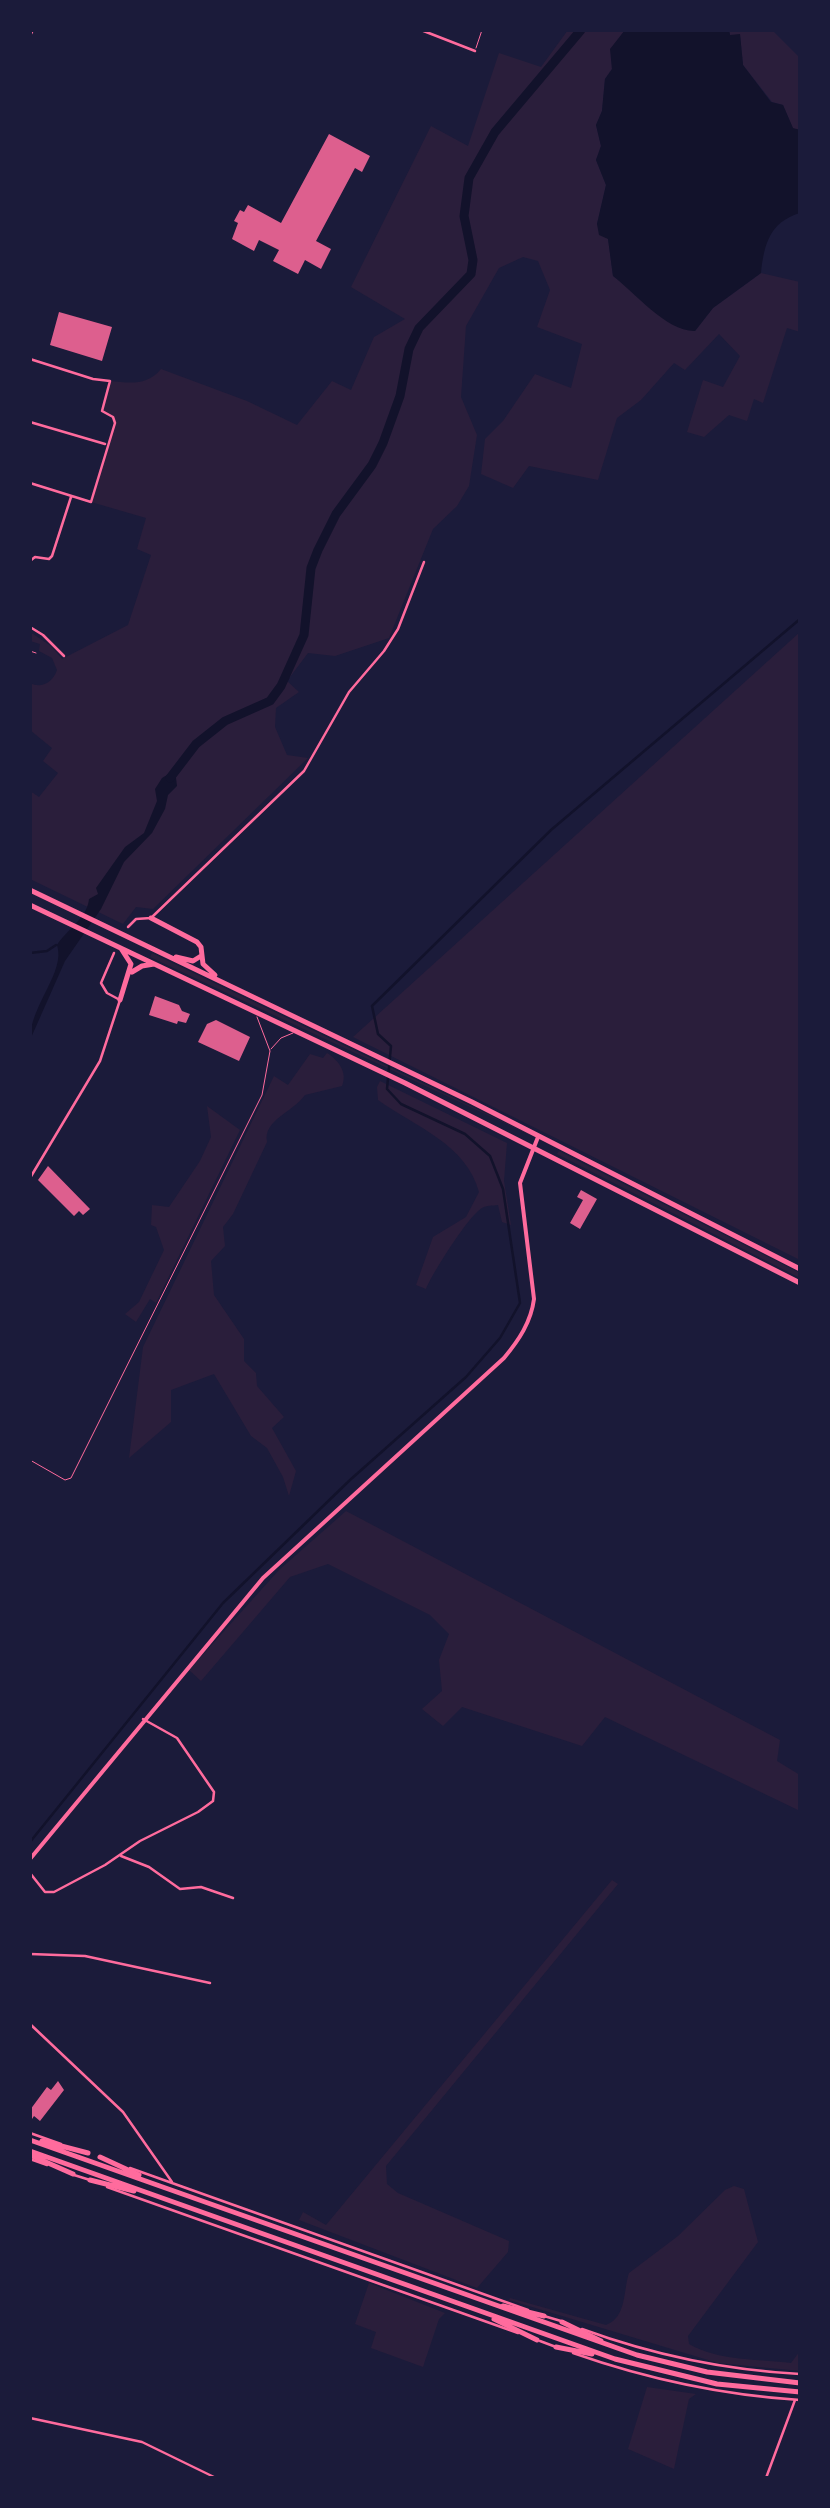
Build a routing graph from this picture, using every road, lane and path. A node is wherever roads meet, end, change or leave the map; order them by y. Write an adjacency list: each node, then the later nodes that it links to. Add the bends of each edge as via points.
1 (421, 30): 3 (street)
2 (482, 30): 3 (lane)
3 (476, 50)
4 (30, 359): 6 (street, via 110,381 102,411 115,423)
5 (30, 422): 6 (street)
6 (108, 445): 8 (street, via 91,502)
7 (30, 483): 8 (street)
8 (71, 496): 9 (street, via 52,556)
9 (30, 562)
10 (424, 562): 17 (street, via 398,629 349,692 304,771)
11 (30, 627): 14 (street)
12 (30, 651): 13 (lane)
13 (36, 653)
14 (64, 656)
15 (30, 890): 21 (highway)
16 (30, 904): 19 (highway)
17 (152, 918): 18 (street); 22 (highway, via 194,940)
18 (128, 927)
19 (120, 948): 23 (highway); 24 (highway)
20 (114, 953): 26 (street, via 101,983)
21 (165, 954): 22 (highway, via 194,961); 25 (highway)
22 (201, 956): 25 (highway, via 206,968)
23 (156, 964): 24 (highway); 27 (highway)
24 (130, 974): 26 (highway)
25 (234, 988): 32 (highway)
26 (120, 1000): 34 (street, via 100,1061)
27 (254, 1011): 28 (highway); 29 (lane)
28 (300, 1033): 30 (lane); 33 (highway)
29 (267, 1038): 30 (lane); 31 (lane)
30 (278, 1040): 31 (lane)
31 (270, 1052): 37 (lane, via 262,1095 71,1478)
32 (539, 1135): 33 (street); 35 (highway)
33 (533, 1146): 36 (highway); 38 (street, via 520,1183 534,1299 520,1337 263,1578)
34 (30, 1178)
35 (800, 1269)
36 (800, 1284)
37 (30, 1460)
38 (143, 1720): 39 (street, via 177,1738 215,1796); 40 (street)
39 (119, 1856): 41 (street, via 51,1893); 42 (street, via 184,1890)
40 (30, 1859)
41 (30, 1873)
42 (233, 1898)
43 (30, 1954): 44 (street, via 85,1956)
44 (210, 1982)
45 (30, 2024): 50 (street, via 123,2112)
46 (30, 2136): 47 (highway); 55 (highway)
47 (88, 2153): 49 (street)
48 (30, 2155): 51 (highway); 56 (highway)
49 (100, 2157): 52 (street); 55 (highway)
50 (160, 2166): 52 (street); 54 (street)
51 (73, 2174): 53 (street)
52 (156, 2177): 54 (street)
53 (90, 2180): 56 (highway); 61 (street)
54 (174, 2184): 59 (street)
55 (183, 2194): 57 (highway)
56 (162, 2198): 58 (highway)
57 (474, 2299): 59 (highway); 63 (highway)
58 (464, 2305): 61 (highway); 64 (highway)
59 (544, 2316): 60 (street)
60 (562, 2322): 63 (highway); 65 (street, via 677,2358)
61 (537, 2340): 62 (street)
62 (556, 2346): 64 (highway); 68 (street, via 672,2383)
63 (622, 2350): 66 (highway, via 707,2372)
64 (622, 2361): 67 (highway, via 717,2384)
65 (800, 2374)
66 (800, 2382)
67 (800, 2392)
68 (797, 2399): 71 (street)
69 (30, 2418): 70 (street, via 142,2442)
70 (216, 2478)
71 (766, 2478)

